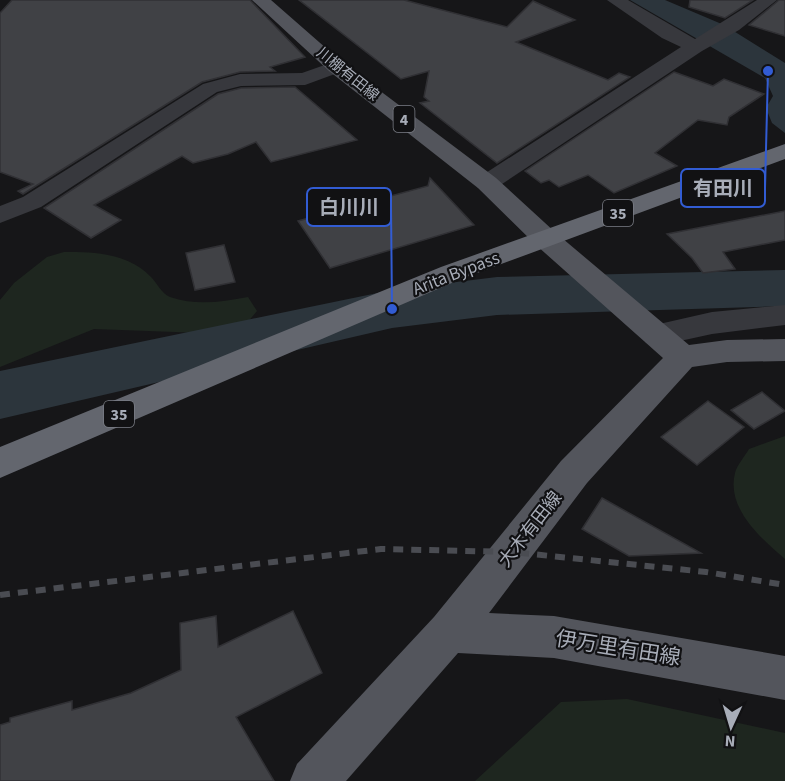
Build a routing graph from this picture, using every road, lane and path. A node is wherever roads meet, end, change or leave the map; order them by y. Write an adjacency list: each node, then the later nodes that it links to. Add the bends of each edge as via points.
1 (261, 0): 5 (main road, 川棚有田線 / 4)
2 (616, 0): 4 (street)
3 (768, 0): 4 (street)
4 (695, 47): 7 (street)
5 (336, 67): 7 (main road, 川棚有田線 / 4); 8 (street, via 305,79 240,80 210,87 32,202)
6 (785, 151): 9 (highway, Arita Bypass / 35)
7 (487, 183): 9 (main road, 川棚有田線 / 4)
8 (0, 215)
9 (546, 239): 11 (main road); 13 (highway, Arita Bypass / 35, via 451,273)
10 (785, 315): 11 (street, via 712,323)
11 (670, 346): 12 (main road, via 726,351); 14 (main road, 大木有田線)
12 (785, 350)
13 (0, 463)
14 (449, 632): 15 (main road, 伊万里有田線, via 554,637); 16 (main road, 大木有田線)
15 (785, 678)
16 (314, 781)

